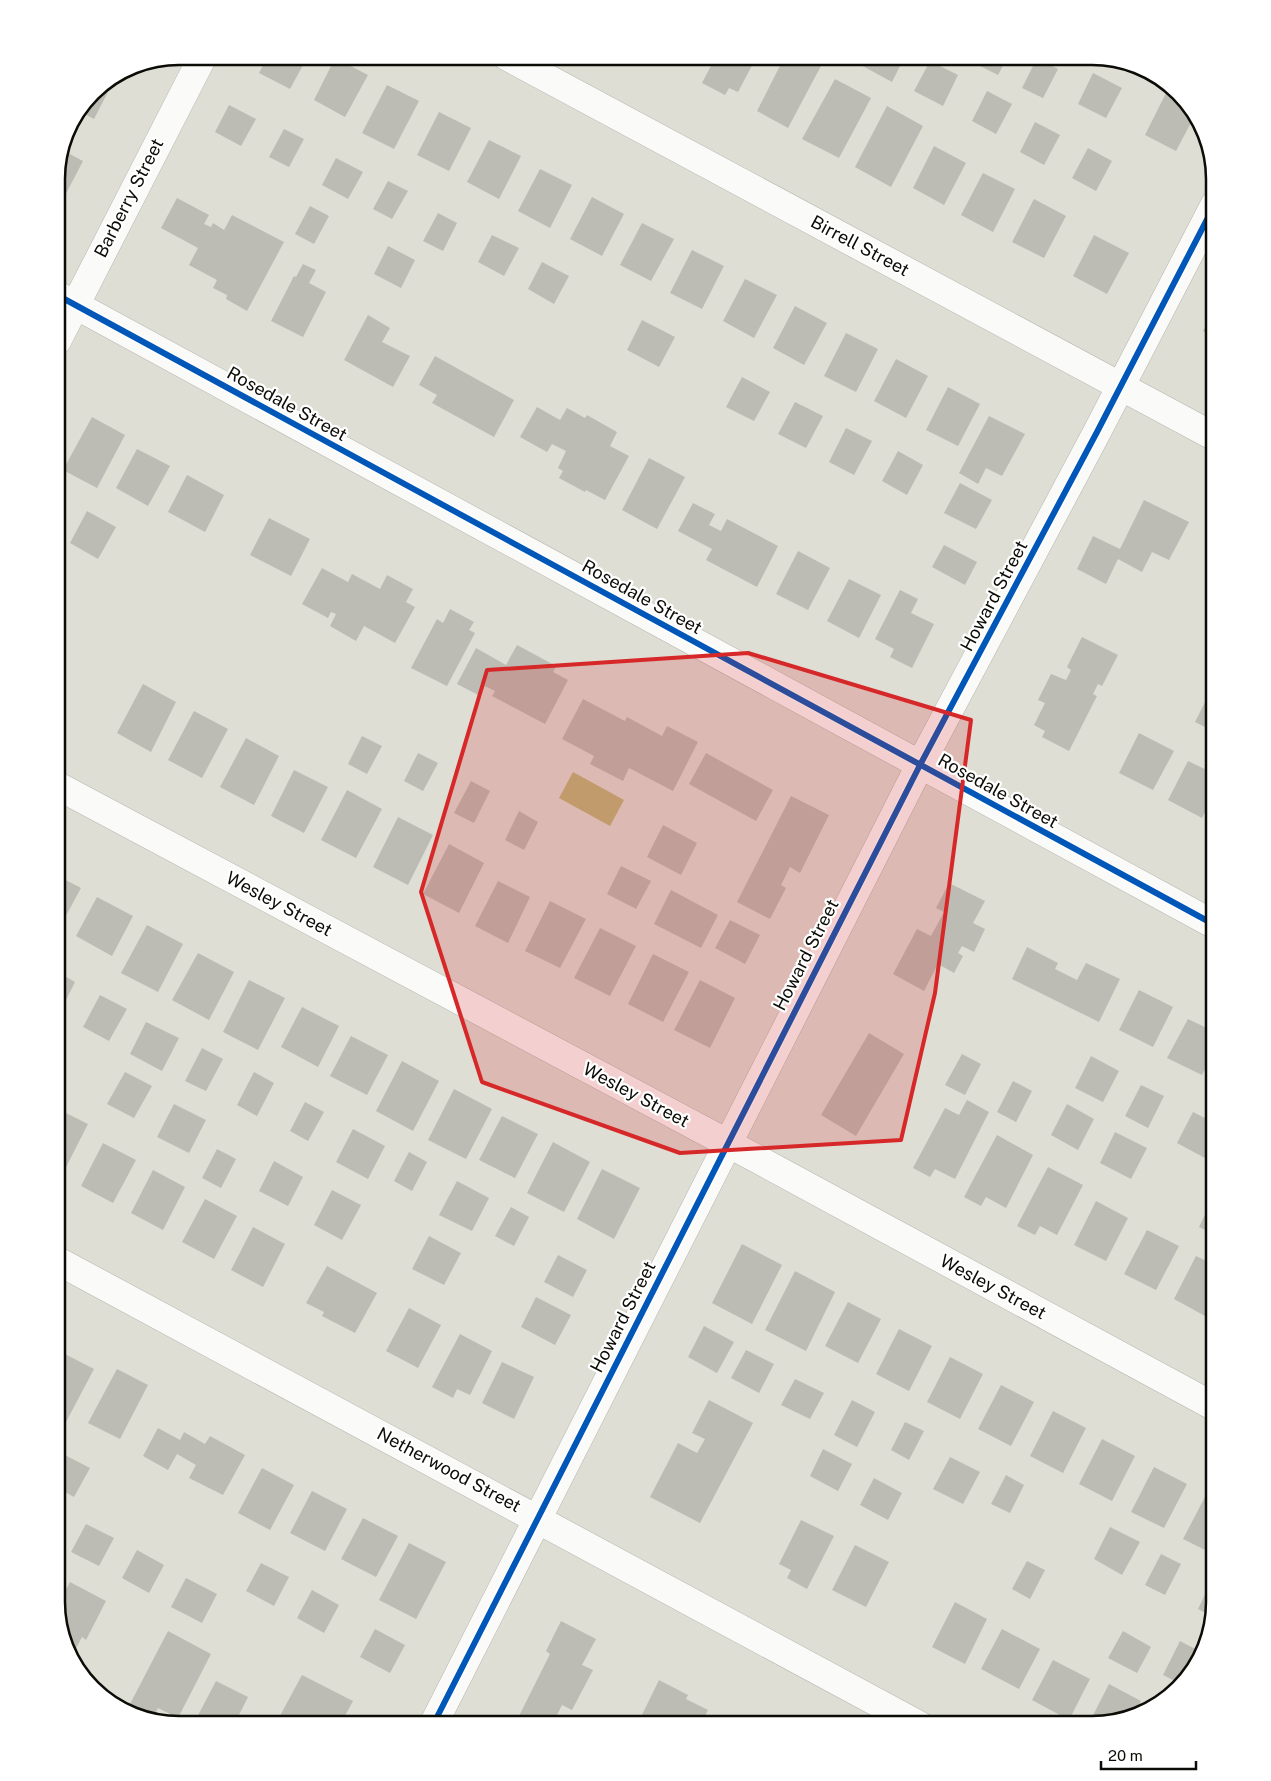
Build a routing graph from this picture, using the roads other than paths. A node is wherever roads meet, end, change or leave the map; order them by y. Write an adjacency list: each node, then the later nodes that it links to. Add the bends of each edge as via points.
1 (198, 65): 4 (street, Barberry Street)
2 (523, 65): 5 (street, Birrell Street)
3 (1206, 221): 5 (street, Howard Street)
4 (65, 300): 7 (street, Rosedale Street)
5 (1121, 386): 6 (street, Birrell Street); 7 (street, Howard Street)
6 (1206, 432)
7 (920, 765): 9 (street, Rosedale Street); 10 (street, Howard Street)
8 (65, 790): 10 (street, Wesley Street)
9 (1206, 920)
10 (728, 1144): 12 (street, Wesley Street); 13 (street, Howard Street)
11 (65, 1265): 13 (street, Netherwood Street)
12 (1206, 1402)
13 (539, 1519): 14 (street, Howard Street); 15 (street, Netherwood Street)
14 (438, 1716)
15 (902, 1716)

